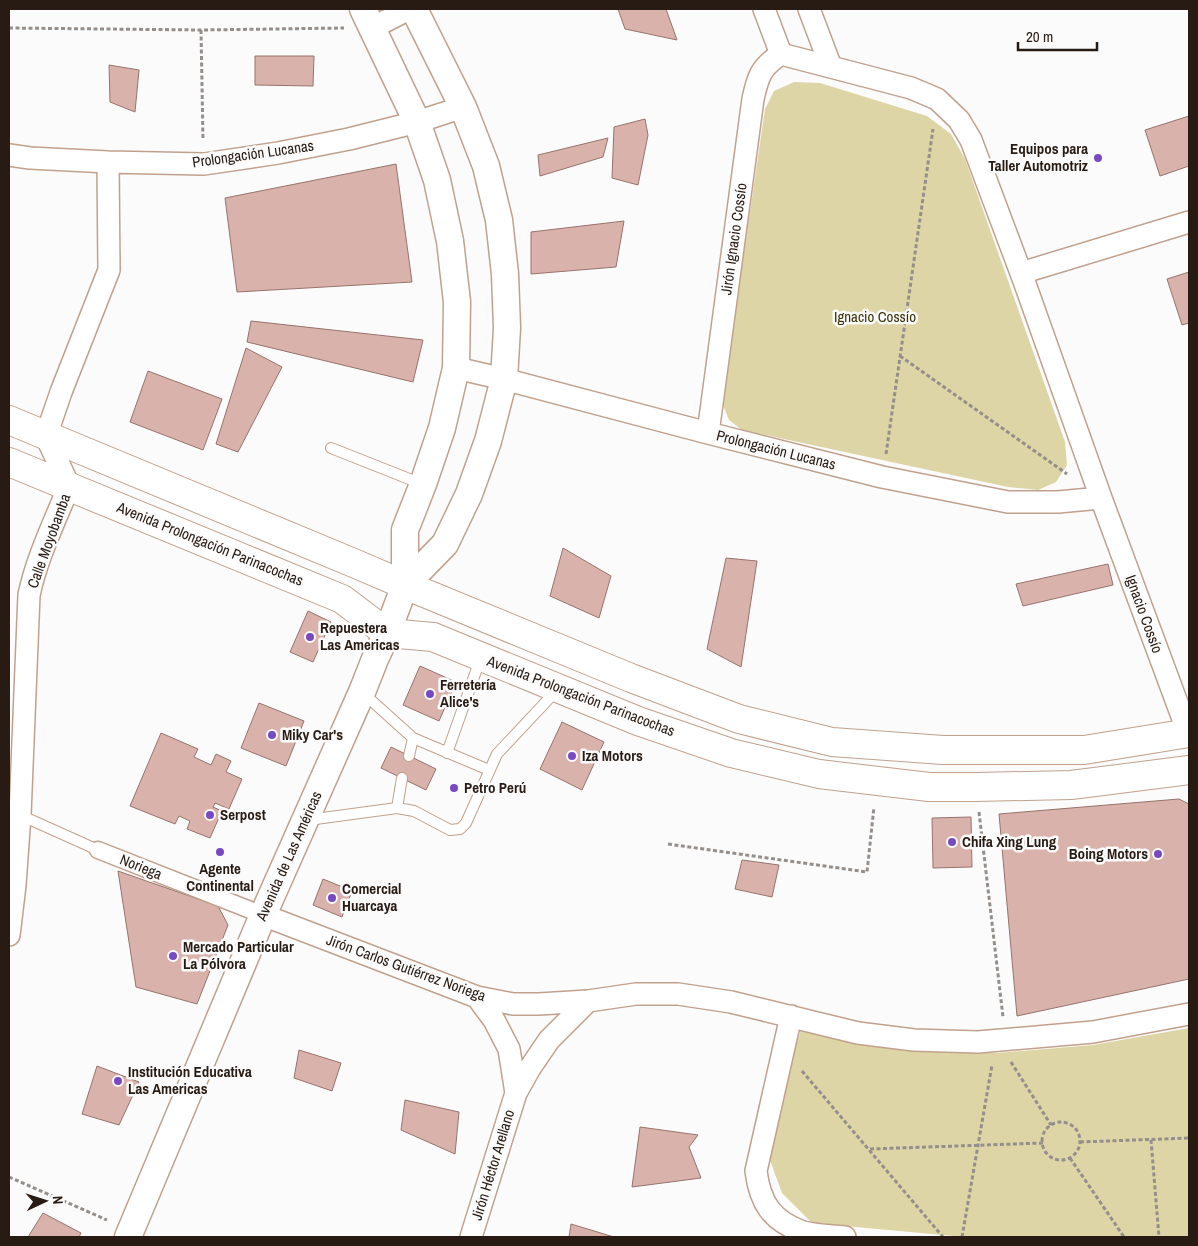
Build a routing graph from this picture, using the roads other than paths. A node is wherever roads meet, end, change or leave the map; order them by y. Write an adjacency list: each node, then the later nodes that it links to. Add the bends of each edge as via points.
1 (409, 9): 5 (street)
2 (414, 9): 8 (street, Avenida de Las Américas)
3 (764, 9): 6 (street)
4 (809, 9): 7 (street)
5 (367, 18): 9 (street, Avenida de Las Américas)
6 (781, 54): 7 (street, Ignacio Cossío); 17 (street, Jirón Ignacio Cossío, via 769,62 758,77 753,98)
7 (831, 67): 13 (street, Ignacio Cossío, via 937,98 959,120 971,140)
8 (463, 107): 9 (street, Prolongación Lucanas); 15 (street, Avenida de Las Américas, via 486,166 499,220 507,328)
9 (417, 122): 11 (street, Prolongación Lucanas, via 349,139 204,164); 14 (street, Avenida de Las Américas, via 437,180 450,242 457,302)
10 (9, 155): 11 (street, Prolongación Lucanas)
11 (108, 162): 18 (street, via 109,270)
12 (1189, 222): 13 (street)
13 (1021, 273): 23 (street, Ignacio Cossío)
14 (456, 368): 15 (street, Prolongación Lucanas); 21 (street, Avenida de Las Américas, via 442,428)
15 (504, 379): 17 (street, Prolongación Lucanas); 24 (street, Avenida de Las Américas, via 488,441 446,544)
16 (9, 420): 18 (main road)
17 (708, 434): 23 (street, Prolongación Lucanas, via 882,477 1008,502)
18 (46, 436): 22 (street, Calle Moyobamba); 24 (main road)
19 (331, 448): 21 (lane)
20 (9, 462): 22 (main road, Avenida Prolongación Parinacochas)
21 (423, 484): 24 (street, Avenida de Las Américas, via 405,530)
22 (69, 486): 25 (street, Calle Moyobamba, via 33,578); 26 (main road, Avenida Prolongación Parinacochas, via 342,599)
23 (1101, 498): 30 (street, Ignacio Cossío)
24 (405, 586): 26 (street, Avenida de Las Américas); 30 (main road, via 739,719 832,742 942,750 1084,750)
25 (18, 628): 38 (street, Calle Moyobamba)
26 (387, 633): 27 (main road, Avenida Prolongación Parinacochas, via 433,637); 29 (street, Avenida de Las Américas)
27 (481, 657): 28 (main road, Avenida Prolongación Parinacochas); 32 (lane)
28 (559, 688): 34 (lane, via 497,754); 35 (main road, Avenida Prolongación Parinacochas, via 731,753 819,774 928,787 976,787 1071,785)
29 (362, 692): 31 (lane); 39 (street, Avenida de Las Américas)
30 (1189, 734)
31 (413, 738): 32 (lane); 33 (lane)
32 (447, 753): 34 (lane)
33 (409, 756)
34 (489, 770): 37 (lane, via 466,823 460,829 450,830 414,811)
35 (1189, 770)
36 (402, 778): 37 (lane)
37 (397, 808): 39 (lane)
38 (20, 815): 40 (lane, Noriega); 42 (street, Calle Moyobamba)
39 (305, 821): 41 (street, Avenida de Las Américas)
40 (98, 850): 41 (street, Noriega)
41 (263, 915): 43 (street, Jirón Carlos Gutiérrez Noriega); 48 (street, Avenida de Las Américas)
42 (9, 935)
43 (477, 997): 44 (street, Jirón Carlos Gutiérrez Noriega, via 513,1004); 47 (street, Jirón Héctor Arellano, via 509,1049)
44 (588, 1001): 46 (street, Jirón Carlos Gutiérrez Noriega, via 636,994 678,994); 47 (street, Jirón Héctor Arellano, via 549,1040)
45 (1189, 1014): 46 (street, Jirón Carlos Gutiérrez Noriega, via 1093,1032 978,1042 914,1040 858,1033)
46 (791, 1016): 50 (street, via 756,1172 759,1189 770,1210 785,1224 804,1232)
47 (516, 1093): 49 (street, Jirón Héctor Arellano)
48 (129, 1234)
49 (471, 1237)
50 (845, 1237)

